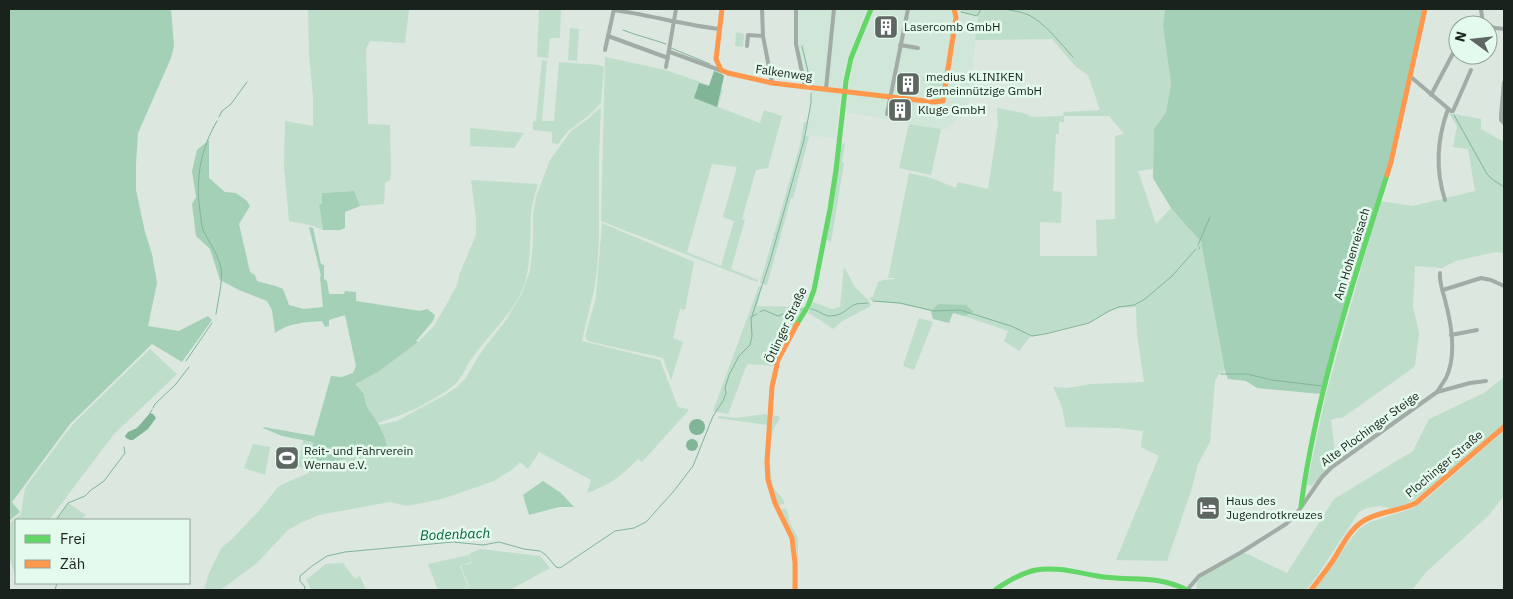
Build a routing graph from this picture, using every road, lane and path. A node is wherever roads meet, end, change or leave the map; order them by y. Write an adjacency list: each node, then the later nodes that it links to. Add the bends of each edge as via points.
1 (676, 9): 11 (street)
2 (722, 9): 13 (street)
3 (762, 9): 16 (street)
4 (796, 9): 30 (street, via 796,44)
5 (834, 9): 31 (street)
6 (871, 9): 32 (street, Ötlinger Straße, via 853,53)
7 (908, 9): 17 (street)
8 (954, 9): 34 (street, Falkenweg, via 956,17 943,101)
9 (1426, 9): 27 (street, Am Hohenreisach)
10 (614, 10): 11 (street); 15 (street)
11 (675, 20): 12 (street); 21 (street)
12 (690, 24): 13 (street); 14 (street)
13 (720, 29): 26 (street, Falkenweg, via 716,59 721,70)
14 (689, 30)
15 (608, 36): 20 (street); 22 (street)
16 (764, 36): 18 (street, via 748,36); 29 (street)
17 (900, 45): 19 (street); 34 (street)
18 (747, 46)
19 (918, 48)
20 (605, 50)
21 (670, 52): 22 (street); 26 (street)
22 (668, 58): 24 (street)
23 (1448, 63): 33 (street)
24 (666, 67)
25 (1471, 70): 35 (street, via 1453,111)
26 (728, 73): 29 (street, Falkenweg)
27 (1411, 77): 33 (street); 47 (street, Am Hohenreisach, via 1325,387)
28 (1504, 82): 37 (street)
29 (772, 83): 30 (street, Falkenweg)
30 (805, 87): 31 (street, Falkenweg)
31 (826, 89): 32 (street, Falkenweg)
32 (845, 91): 34 (street, Falkenweg); 48 (street, Ötlinger Straße, via 836,170 814,290 778,360 772,387 766,462 768,480 792,538)
33 (1431, 95): 35 (street)
34 (889, 98): 36 (street)
35 (1448, 109): 38 (street, via 1438,154)
36 (887, 114)
37 (1503, 123)
38 (1445, 200)
39 (1440, 274): 41 (street)
40 (1504, 286): 41 (street, via 1482,278)
41 (1443, 290): 43 (street)
42 (1477, 330): 43 (street)
43 (1451, 334): 45 (street, via 1451,357)
44 (1486, 381): 45 (street, Alte Plochinger Steige)
45 (1438, 392): 47 (street, Alte Plochinger Steige, via 1332,467)
46 (1504, 427): 51 (street, Plochinger Straße, via 1416,503 1359,524)
47 (1301, 506): 50 (street, Alte Plochinger Steige, via 1286,524 1199,576)
48 (795, 590)
49 (996, 590): 50 (street, via 1020,575 1049,569 1106,578 1150,579)
50 (1187, 590)
51 (1311, 590)

